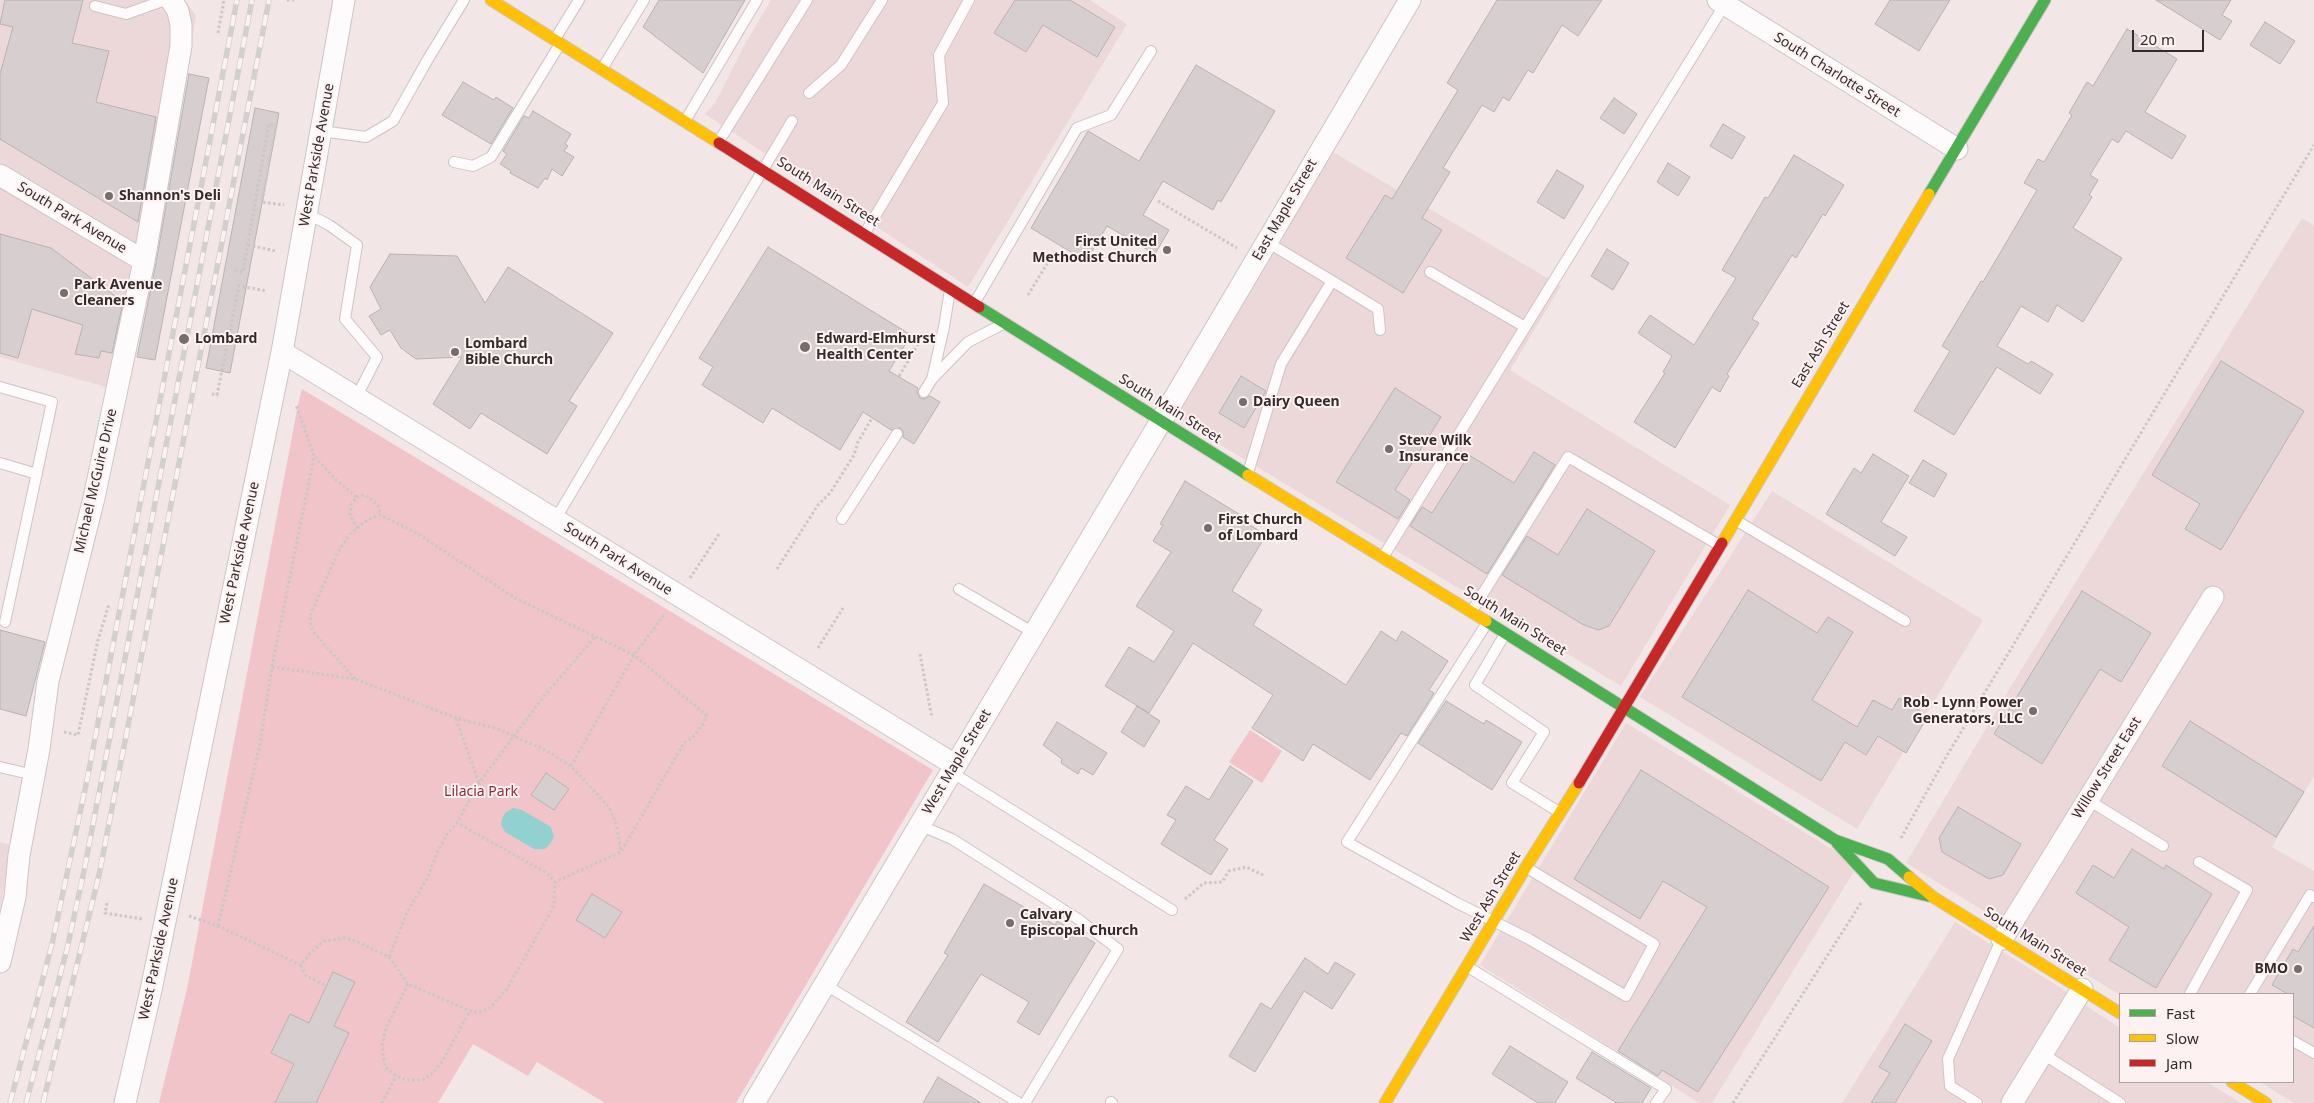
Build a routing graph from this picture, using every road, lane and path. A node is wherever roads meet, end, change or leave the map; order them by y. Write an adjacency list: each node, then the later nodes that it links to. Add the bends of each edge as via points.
1 (165, 0): 18 (lane, via 126,14)
2 (171, 0): 42 (street, Michael McGuire Drive, via 179,18 181,46)
3 (224, 0): 19 (path)
4 (287, 0): 5 (path)
5 (294, 0)
6 (344, 0): 26 (street, West Parkside Avenue)
7 (464, 0): 26 (lane, via 393,121 366,137)
8 (491, 0): 20 (main road, South Main Street)
9 (579, 0): 20 (lane)
10 (644, 0): 22 (lane)
11 (757, 0): 24 (lane)
12 (807, 0): 27 (lane)
13 (882, 0): 23 (lane, via 840,65)
14 (969, 0): 36 (lane, via 940,55 943,103)
15 (1410, 0): 38 (street, East Maple Street)
16 (2045, 0): 29 (main road, East Ash Street)
17 (1726, 3): 29 (street, South Charlotte Street); 51 (lane)
18 (95, 6)
19 (218, 33)
20 (557, 41): 22 (main road, South Main Street); 30 (lane, via 491,157 473,166)
21 (1151, 51): 49 (lane, via 1111,115 1077,128)
22 (602, 69): 24 (main road, South Main Street)
23 (809, 93)
24 (685, 121): 27 (main road, South Main Street)
25 (792, 121): 31 (lane)
26 (321, 131): 35 (street, West Parkside Avenue)
27 (718, 142): 31 (main road, South Main Street)
28 (2314, 145): 109 (path, via 1956,740)
29 (1957, 149): 70 (main road, East Ash Street)
30 (454, 162)
31 (763, 170): 36 (main road, South Main Street); 71 (lane)
32 (0, 176): 42 (street, South Park Avenue)
33 (1158, 201): 37 (path)
34 (284, 205): 39 (path, via 262,202 276,125 269,124)
35 (306, 213): 53 (street, West Parkside Avenue); 59 (lane, via 329,224 357,245 345,319 377,357)
36 (864, 233): 46 (main road, South Main Street)
37 (1218, 236)
38 (1267, 242): 45 (lane); 61 (street, East Maple Street)
39 (248, 245): 40 (path); 43 (path, via 243,272)
40 (276, 251)
41 (1053, 254): 48 (path)
42 (144, 262): 97 (street, Michael McGuire Drive, via 94,498 48,682)
43 (235, 270)
44 (1430, 272): 51 (lane)
45 (1332, 281): 52 (lane, via 1378,309); 66 (lane, via 1281,364)
46 (950, 287): 49 (main road, South Main Street); 54 (lane)
47 (267, 291): 57 (path, via 238,286 217,395)
48 (1028, 295)
49 (975, 302): 50 (main road, South Main Street)
50 (1006, 322): 54 (lane, via 968,342); 61 (main road, South Main Street)
51 (1525, 328): 75 (lane)
52 (1380, 330)
53 (282, 352): 59 (street, South Park Avenue); 121 (street, West Parkside Avenue)
54 (932, 379): 56 (lane)
55 (0, 387): 65 (lane, via 52,402)
56 (924, 392)
57 (212, 394)
58 (293, 398): 63 (path)
59 (356, 398): 71 (street, South Park Avenue)
60 (872, 418): 76 (path, via 854,455)
61 (1161, 421): 66 (main road, South Main Street); 86 (street, West Maple Street)
62 (897, 434): 69 (lane)
63 (314, 456): 67 (path, via 330,475); 92 (path)
64 (0, 463): 65 (lane)
65 (37, 474): 84 (lane)
66 (1247, 474): 75 (main road, South Main Street)
67 (357, 497): 68 (path, via 364,495 372,500); 72 (path, via 351,505 350,514)
68 (380, 515): 72 (path); 88 (path, via 415,532 515,598)
69 (842, 519)
70 (1734, 519): 74 (main road, East Ash Street); 83 (lane)
71 (555, 520): 78 (street, South Park Avenue)
72 (357, 528): 93 (path, via 337,554 310,616 316,636)
73 (719, 534): 78 (path)
74 (1719, 545): 82 (lane, via 1568,457); 94 (main road, East Ash Street)
75 (1383, 557): 82 (main road, South Main Street)
76 (777, 569)
77 (959, 589): 86 (lane)
78 (678, 595): 91 (path); 101 (street, South Park Avenue)
79 (2213, 597): 104 (street, Willow Street East)
80 (110, 604): 97 (path, via 98,640 78,735)
81 (843, 608): 89 (path)
82 (1471, 612): 85 (main road, South Main Street)
83 (1905, 621)
84 (5, 622)
85 (1488, 622): 87 (main road, South Main Street); 124 (lane, via 1347,842)
86 (1034, 633): 101 (street, West Maple Street)
87 (1505, 633): 94 (main road, South Main Street); 105 (lane, via 1475,685 1544,732 1512,783)
88 (595, 637): 91 (path); 98 (path)
89 (818, 648)
90 (920, 654): 96 (path)
91 (634, 655): 99 (path); 111 (path, via 706,715 704,723 684,743)
92 (272, 667): 93 (path); 125 (path, via 260,744)
93 (355, 679): 95 (path)
94 (1624, 706): 105 (main road, West Ash Street); 108 (main road, South Main Street)
95 (456, 718): 98 (path); 103 (path)
96 (932, 718)
97 (41, 726): 102 (street, Michael McGuire Drive)
98 (514, 736): 99 (path); 103 (path)
99 (571, 766): 111 (path, via 609,807 616,823)
100 (0, 767): 102 (lane)
101 (953, 769): 107 (street, West Maple Street); 122 (lane)
102 (34, 775): 112 (street, Michael McGuire Drive)
103 (479, 783): 106 (path)
104 (2088, 800): 110 (lane); 126 (street, Willow Street East)
105 (1561, 813): 114 (main road, West Ash Street)
106 (457, 823): 116 (path, via 548,873); 127 (path, via 447,834 427,879 408,910)
107 (920, 825): 132 (street, West Maple Street); 148 (lane, via 952,839 1078,919 1118,949)
108 (1835, 840): 118 (main road, South Main Street, via 1888,859); 118 (main road, South Main Street, via 1874,883)
109 (1897, 844)
110 (2163, 846)
111 (621, 852): 116 (path)
112 (9, 853): 128 (street, Michael McGuire Drive, via 15,897)
113 (2199, 862): 135 (lane, via 2248,890)
114 (1526, 867): 124 (main road, West Ash Street); 124 (lane, via 1654,944 1626,996)
115 (1263, 875): 122 (path, via 1246,867 1229,871 1222,882 1204,883)
116 (555, 882): 137 (path, via 550,913 507,990 489,1009)
117 (1865, 897): 151 (path)
118 (1934, 897): 126 (main road, South Main Street)
119 (2314, 897): 136 (lane, via 2310,895)
120 (107, 903): 123 (path, via 105,913)
121 (167, 909): 125 (path); 144 (street, West Parkside Avenue)
122 (1172, 910)
123 (121, 915)
124 (1495, 921): 130 (main road, West Ash Street)
125 (218, 926): 129 (path)
126 (2002, 940): 134 (main road, South Main Street); 152 (lane, via 1948,1059 1950,1086)
127 (389, 957): 129 (path, via 356,941 334,938 324,941); 131 (path)
128 (0, 962)
129 (301, 965): 133 (path, via 306,976)
130 (1467, 967): 149 (main road, West Ash Street); 150 (lane, via 1666,1089)
131 (408, 984): 137 (path); 142 (path, via 386,1028 382,1045 385,1067)
132 (824, 984): 146 (street, West Maple Street); 147 (lane)
133 (326, 986)
134 (2082, 989): 138 (main road, South Main Street); 141 (street)
135 (2191, 993)
136 (2251, 993)
137 (470, 1011): 142 (path, via 443,1060 432,1073 422,1080)
138 (2119, 1012)
139 (2294, 1042): 140 (lane)
140 (2314, 1053)
141 (2042, 1054): 153 (street); 154 (lane)
142 (396, 1076): 145 (path)
143 (2234, 1083): 155 (main road)
144 (126, 1103)
145 (382, 1103)
146 (754, 1103)
147 (1019, 1103)
148 (1025, 1103)
149 (1385, 1103)
150 (1656, 1103)
151 (1733, 1103)
152 (1977, 1103)
153 (2012, 1103)
154 (2120, 1103)
155 (2266, 1103)

